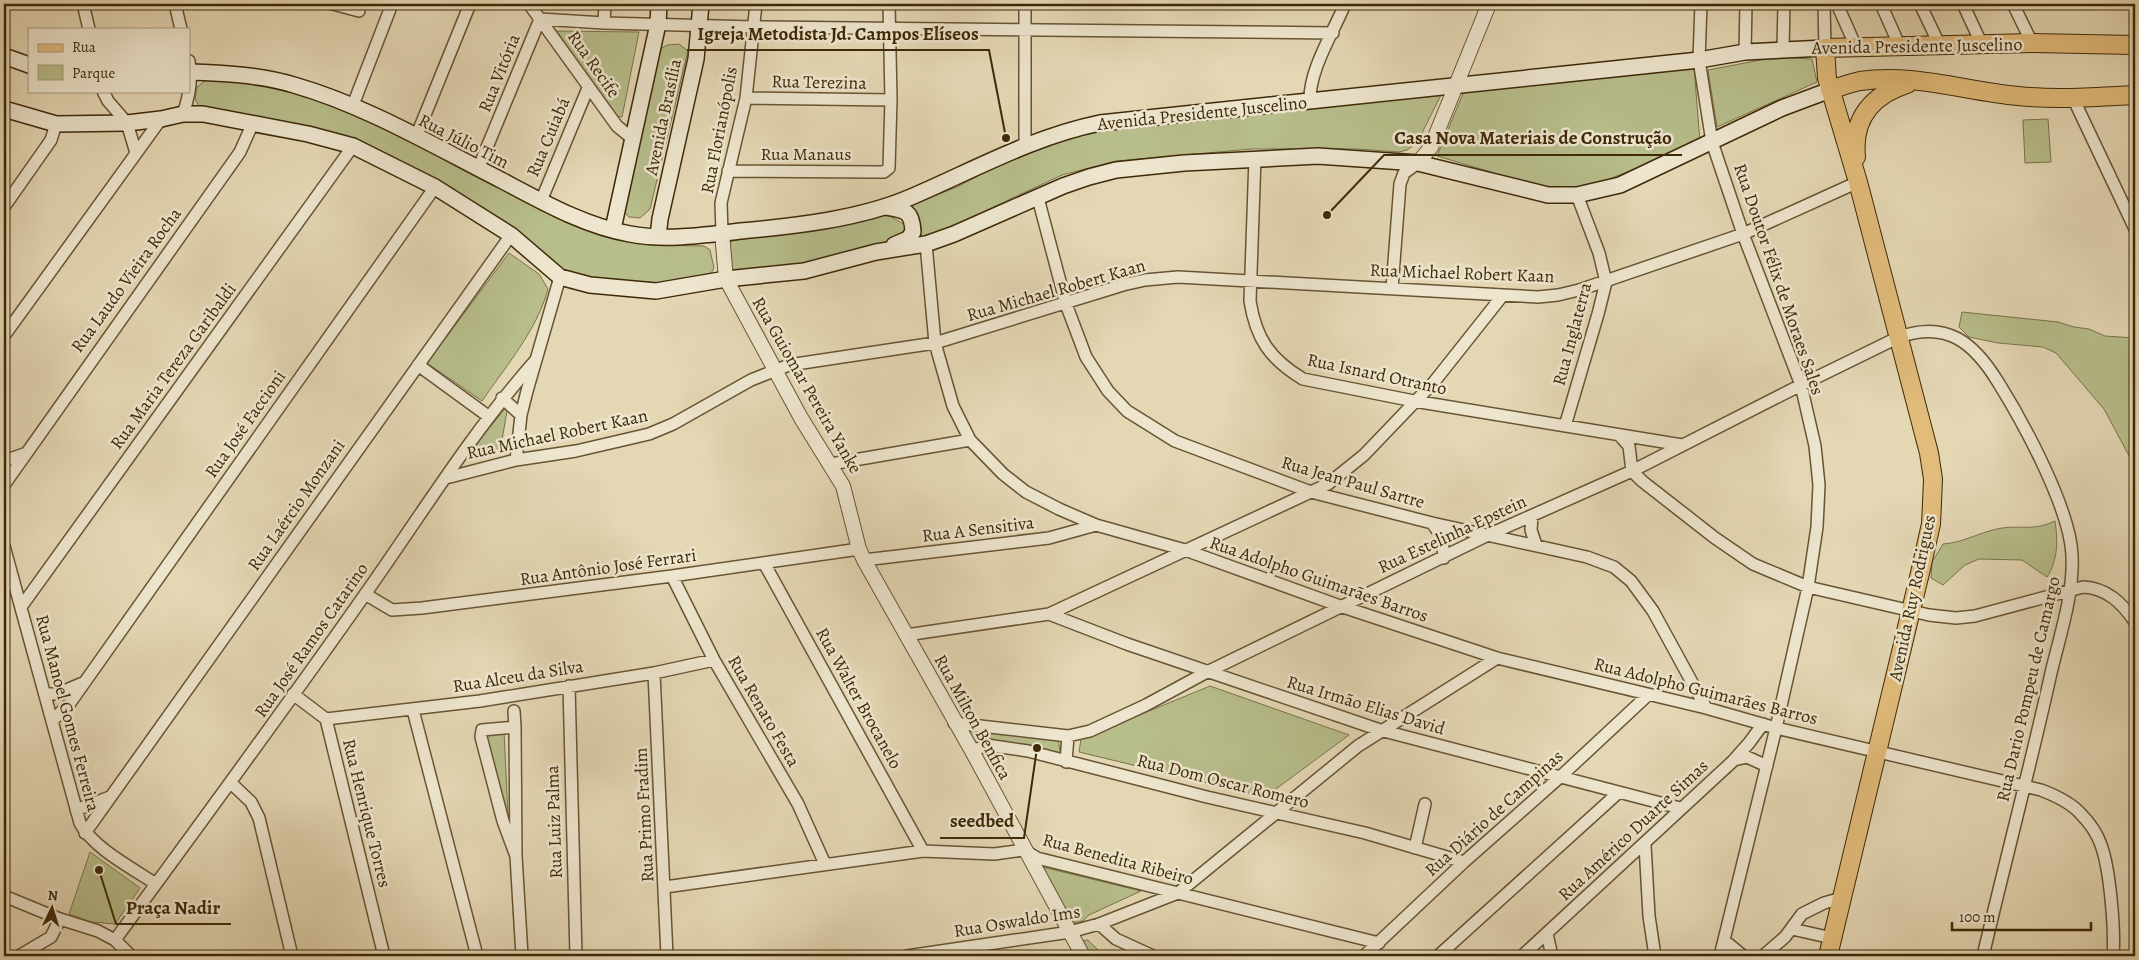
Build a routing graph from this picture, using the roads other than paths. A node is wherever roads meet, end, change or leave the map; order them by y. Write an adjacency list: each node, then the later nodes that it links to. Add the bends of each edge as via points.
1 (83, 4): 30 (street)
2 (175, 4): 31 (street)
3 (333, 4): 24 (street)
4 (392, 4): 59 (street)
5 (470, 4): 66 (street)
6 (529, 4): 25 (street, Rua Recife)
7 (605, 4): 26 (street)
8 (659, 4): 27 (main road, Avenida Brasília)
9 (701, 4): 28 (main road, Avenida Brasília)
10 (756, 4): 29 (street, Rua Florianópolis)
11 (889, 4): 32 (street)
12 (1025, 4): 33 (street)
13 (1344, 4): 34 (street)
14 (1489, 4): 49 (street)
15 (1700, 4): 45 (street)
16 (1746, 4): 43 (street)
17 (1784, 4): 42 (street)
18 (1824, 4): 41 (street)
19 (1837, 4): 39 (street)
20 (1881, 4): 40 (street)
21 (1920, 4): 38 (street)
22 (1963, 4): 36 (street)
23 (2014, 4): 35 (street)
24 (359, 11)
25 (540, 19): 26 (street); 50 (street, Rua Recife); 75 (street, Rua Vitória)
26 (604, 24): 27 (street)
27 (658, 24): 28 (street); 67 (main road, Avenida Brasília)
28 (700, 25): 29 (street); 90 (main road, Avenida Brasília, via 696,59)
29 (755, 27): 32 (street); 55 (street, Rua Florianópolis)
30 (89, 28)
31 (181, 28)
32 (890, 28): 33 (street); 57 (street)
33 (1025, 30): 34 (street); 69 (street)
34 (1333, 33): 58 (street, via 1313,75)
35 (2032, 43): 36 (main road, Avenida Presidente Juscelino); 37 (main road, Avenida Presidente Juscelino)
36 (1982, 45): 38 (main road, Avenida Presidente Juscelino)
37 (2135, 45)
38 (1940, 46): 40 (main road, Avenida Presidente Juscelino)
39 (1856, 47): 40 (main road, Avenida Presidente Juscelino); 41 (main road, Avenida Presidente Juscelino)
40 (1900, 47)
41 (1825, 48): 42 (main road, Avenida Presidente Juscelino); 51 (main road, Avenida Ruy Rodrigues)
42 (1783, 49): 43 (main road, Avenida Presidente Juscelino)
43 (1745, 52): 45 (main road, Avenida Presidente Juscelino)
44 (4, 56): 46 (main road)
45 (1699, 60): 49 (main road, Avenida Presidente Juscelino); 68 (street)
46 (28, 65)
47 (190, 69): 59 (main road, Rua Júlio Tim, via 294,85)
48 (1918, 80): 51 (main road, Avenida Presidente Juscelino, via 1858,82); 56 (main road, Avenida Presidente Juscelino, via 2014,96); 77 (main road, Avenida Ruy Rodrigues, via 1881,96 1860,120 1854,142)
49 (1456, 84): 58 (main road, Avenida Presidente Juscelino); 74 (street, via 1431,147)
50 (588, 88): 67 (street, Rua Recife, via 617,126); 82 (street, Rua Cuiabá)
51 (1830, 90): 68 (main road, Avenida Presidente Juscelino, via 1782,108); 77 (main road, Avenida Ruy Rodrigues)
52 (104, 92): 63 (street)
53 (189, 92): 61 (street)
54 (2135, 95): 56 (main road, Avenida Presidente Juscelino)
55 (746, 98): 57 (street, Rua Terezina); 76 (street, Rua Florianópolis)
56 (2073, 98): 86 (street)
57 (891, 100): 76 (street, Rua Manaus, via 891,164 884,172)
58 (1310, 101): 69 (main road, Avenida Presidente Juscelino, via 1100,123)
59 (353, 106): 66 (main road, Rua Júlio Tim)
60 (4, 108): 64 (main road, Avenida Presidente Juscelino)
61 (183, 114): 62 (main road, Avenida Presidente Juscelino); 65 (main road, Avenida Presidente Juscelino, via 203,114)
62 (160, 119): 63 (main road, Avenida Presidente Juscelino); 71 (street)
63 (127, 123): 64 (main road, Avenida Presidente Juscelino); 71 (street)
64 (56, 124): 83 (street, via 51,140)
65 (252, 124): 70 (main road, Avenida Presidente Juscelino); 117 (street, Rua Laudo Vieira Rocha, via 240,152)
66 (416, 137): 75 (main road, Rua Júlio Tim)
67 (634, 140): 85 (main road, Avenida Brasília)
68 (1712, 142): 80 (main road, Avenida Presidente Juscelino, via 1620,185); 88 (street, Rua Doutor Félix de Moraes Sales)
69 (1025, 145): 84 (main road, Avenida Presidente Juscelino)
70 (353, 146): 79 (main road, Avenida Presidente Juscelino); 140 (street, Rua Maria Tereza Garibaldi)
71 (136, 153): 102 (street)
72 (1255, 158): 73 (main road, Avenida Presidente Juscelino, via 1318,156); 81 (main road, Avenida Presidente Juscelino, via 1116,170 1089,177); 96 (street, Rua Isnard Otranto)
73 (1381, 160): 74 (main road, Avenida Presidente Juscelino); 78 (street, via 1391,168)
74 (1418, 163): 78 (street, via 1404,173); 80 (main road, Avenida Presidente Juscelino, via 1548,195)
75 (478, 169): 82 (main road, Rua Júlio Tim)
76 (728, 171): 87 (street, Rua Florianópolis, via 721,203)
77 (1858, 182): 88 (street, Rua Michael Robert Kaan); 103 (main road, Avenida Ruy Rodrigues)
78 (1400, 184): 98 (street)
79 (435, 187): 89 (main road, Avenida Presidente Juscelino); 149 (street, Rua José Faccioni)
80 (1577, 196): 97 (street, Rua Inglaterra)
81 (1038, 198): 91 (main road, Avenida Presidente Juscelino); 101 (street, Rua Jean Paul Sartre)
82 (540, 201): 85 (main road, Rua Júlio Tim)
83 (4, 207)
84 (885, 207): 87 (main road, Avenida Presidente Juscelino, via 795,226); 92 (main road, via 908,213 913,232 908,239)
85 (613, 229): 90 (main road, Rua Júlio Tim)
86 (2135, 229)
87 (722, 233): 90 (main road, Rua Júlio Tim); 95 (street, Rua Guiomar Pereira Yanke)
88 (1744, 234): 97 (street, Rua Michael Robert Kaan); 108 (street, Rua Doutor Félix de Moraes Sales)
89 (511, 235): 93 (main road, Avenida Presidente Juscelino); 106 (street, Rua Laércio Monzani)
90 (658, 237)
91 (926, 244): 92 (main road, Avenida Presidente Juscelino); 104 (street, Rua Adolpho Guimarães Barros)
92 (876, 252): 94 (main road, Avenida Presidente Juscelino, via 804,271)
93 (560, 277): 95 (main road, Avenida Presidente Juscelino, via 590,286 656,291); 105 (street)
94 (748, 277): 95 (main road, Avenida Presidente Juscelino); 100 (street, Rua Guiomar Pereira Yanke, via 740,283)
95 (726, 280): 100 (street, Rua Guiomar Pereira Yanke)
96 (1250, 281): 98 (street, Rua Michael Robert Kaan); 101 (street, Rua Michael Robert Kaan, via 1178,277 1145,280); 110 (street, Rua Isnard Otranto, via 1250,301 1257,333 1265,347 1288,370 1303,380)
97 (1606, 282): 99 (street, Rua Michael Robert Kaan, via 1558,295); 113 (street, Rua Inglaterra)
98 (1392, 288): 99 (street, Rua Michael Robert Kaan)
99 (1503, 294): 110 (street, via 1434,382)
100 (736, 298): 107 (street, Rua Guiomar Pereira Yanke)
101 (1066, 304): 104 (street, Rua Michael Robert Kaan); 124 (street, Rua Jean Paul Sartre, via 1086,357 1108,391 1127,411 1175,441)
102 (4, 336)
103 (1899, 337): 108 (street, Rua Estelinha Epstein); 137 (street, Rua Dario Pompeu de Camargo, via 1914,332 1952,336 1971,346 1984,359 2037,454 2065,521 2072,554); 141 (main road, Avenida Ruy Rodrigues, via 1924,429 1933,479 1931,524)
104 (935, 343): 107 (street, Rua Michael Robert Kaan, via 789,365); 115 (street, Rua Adolpho Guimarães Barros, via 953,406)
105 (536, 361): 109 (street, Rua José Ramos Catarino); 111 (street)
106 (418, 365): 112 (street); 174 (street, Rua Laércio Monzani)
107 (776, 371): 118 (street, Rua Michael Robert Kaan, via 751,380 649,434 576,451); 120 (street, Rua Guiomar Pereira Yanke)
108 (1801, 385): 116 (street, Rua Estelinha Epstein); 136 (street, Rua Doutor Félix de Moraes Sales, via 1815,446 1819,485 1817,527)
109 (502, 398): 111 (street); 112 (street, Rua José Ramos Catarino)
110 (1414, 401): 113 (street, Rua Isnard Otranto); 124 (street, via 1364,455 1337,478)
111 (521, 415): 118 (street)
112 (488, 416): 122 (street, Rua José Ramos Catarino)
113 (1565, 426): 114 (street, Rua Isnard Otranto)
114 (1621, 437): 116 (street, Rua Isnard Otranto); 121 (street, via 1630,446)
115 (970, 440): 120 (street); 127 (street, Rua Adolpho Guimarães Barros, via 1002,474 1026,492)
116 (1682, 445): 121 (street, Rua Estelinha Epstein)
117 (24, 454): 119 (street); 123 (street, Rua Laudo Vieira Rocha)
118 (516, 460): 122 (street, Rua Michael Robert Kaan)
119 (4, 461)
120 (831, 464): 132 (street, Rua Guiomar Pereira Yanke, via 843,486)
121 (1632, 471): 125 (street, Rua Estelinha Epstein); 136 (street, via 1675,508 1753,564)
122 (446, 478): 138 (street, Rua José Ramos Catarino)
123 (4, 485)
124 (1311, 492): 126 (street, Rua Jean Paul Sartre); 131 (street)
125 (1532, 516): 128 (street, Rua Estelinha Epstein); 129 (street, via 1531,530)
126 (1432, 523): 128 (street, Rua Jean Paul Sartre); 133 (street, via 1442,537)
127 (1096, 525): 131 (street, Rua Adolpho Guimarães Barros); 132 (street, Rua A Sensitiva, via 1049,538)
128 (1488, 535): 129 (street, Rua Jean Paul Sartre); 133 (street, Rua Estelinha Epstein)
129 (1536, 545): 154 (street, Rua Jean Paul Sartre, via 1599,560 1631,581 1653,611)
130 (4, 546): 140 (street, Rua Manoel Gomes Ferreira)
131 (1186, 550): 139 (street, Rua Adolpho Guimarães Barros); 142 (street)
132 (861, 554): 134 (street, Rua Antônio José Ferrari); 144 (street, Rua Milton Benfica)
133 (1444, 558): 139 (street, Rua Estelinha Epstein)
134 (764, 564): 135 (street, Rua Antônio José Ferrari); 183 (street, Rua Walter Brocanelo)
135 (672, 576): 138 (street, Rua Antônio José Ferrari, via 392,610); 146 (street, Rua Renato Festa)
136 (1808, 587): 141 (street); 162 (street, Rua Doutor Félix de Moraes Sales)
137 (2070, 590): 141 (street, via 1975,616 1956,618); 143 (street, via 2084,587 2102,589); 172 (street, Rua Dario Pompeu de Camargo)
138 (365, 594): 152 (street, Rua José Ramos Catarino)
139 (1340, 606): 145 (street, Rua Adolpho Guimarães Barros); 147 (street, Rua Estelinha Epstein)
140 (22, 607): 151 (street, Rua Manoel Gomes Ferreira)
141 (1911, 611): 166 (main road, Avenida Ruy Rodrigues)
142 (1049, 614): 144 (street); 147 (street, Rua Irmão Elias David)
143 (2135, 622)
144 (906, 634): 159 (street, Rua Milton Benfica)
145 (1497, 658): 153 (street, Rua Adolpho Guimarães Barros); 163 (street)
146 (714, 660): 148 (street, Rua Alceu da Silva); 186 (street, Rua Renato Festa, via 798,804)
147 (1207, 672): 163 (street, Rua Irmão Elias David); 164 (street, Rua Estelinha Epstein, via 1114,720 1090,731)
148 (654, 673): 150 (street, Rua Alceu da Silva); 188 (street, Rua Primo Fradim)
149 (85, 682): 151 (street, via 57,694); 158 (street, Rua José Faccioni)
150 (569, 686): 155 (street, Rua Alceu da Silva); 207 (street, Rua Luiz Palma)
151 (45, 694): 158 (street, Rua Manoel Gomes Ferreira)
152 (293, 694): 157 (street, Rua Henrique Torres); 171 (street, Rua José Ramos Catarino)
153 (1648, 695): 154 (street, Rua Adolpho Guimarães Barros); 170 (street, Rua Diário de Campinas)
154 (1706, 708): 160 (street, Rua Adolpho Guimarães Barros)
155 (413, 710): 157 (street, Rua Alceu da Silva); 205 (street)
156 (514, 711): 161 (street)
157 (326, 719): 204 (street, Rua Henrique Torres)
158 (53, 720): 177 (street, Rua Manoel Gomes Ferreira)
159 (954, 723): 164 (street, Rua Estelinha Epstein); 165 (street, Rua Milton Benfica)
160 (1763, 724): 162 (street, Rua Adolpho Guimarães Barros); 167 (street, Rua Américo Duarte Simas)
161 (515, 727): 184 (street); 184 (street, via 480,732 503,821)
162 (1776, 728): 166 (street, Rua Adolpho Guimarães Barros); 169 (street, Rua Doutor Félix de Moraes Sales)
163 (1380, 730): 170 (street, Rua Irmão Elias David); 178 (street)
164 (1068, 736): 168 (street)
165 (972, 750): 168 (street, Rua Dom Oscar Romero, via 987,745 1028,751); 182 (street, Rua Milton Benfica)
166 (1878, 750): 172 (street, Rua Adolpho Guimarães Barros); 191 (main road, Avenida Ruy Rodrigues)
167 (1733, 761): 169 (street, via 1754,758); 176 (street, Rua Américo Duarte Simas)
168 (1066, 762): 178 (street, Rua Dom Oscar Romero)
169 (1767, 766): 199 (street, Rua Doutor Félix de Moraes Sales)
170 (1559, 778): 173 (street, Rua Irmão Elias David); 185 (street, Rua Diário de Campinas)
171 (230, 783): 187 (street, Rua José Ramos Catarino); 203 (street, via 251,802 258,818)
172 (2024, 786): 221 (street, Rua Dario Pompeu de Camargo); 222 (street, Rua Adolpho Guimarães Barros, via 2060,798 2079,811 2102,846)
173 (1618, 793): 176 (street, Rua Irmão Elias David); 213 (street)
174 (110, 796): 177 (street); 179 (street, Rua Laércio Monzani)
175 (1425, 804): 181 (street)
176 (1680, 808): 180 (street, Rua Américo Duarte Simas)
177 (76, 810): 179 (street, Rua Manoel Gomes Ferreira)
178 (1278, 813): 181 (street, Rua Dom Oscar Romero); 189 (street)
179 (85, 833): 187 (street, Rua Manoel Gomes Ferreira)
180 (1644, 844): 196 (street, Rua Américo Duarte Simas); 216 (street)
181 (1416, 848): 185 (street, Rua Dom Oscar Romero)
182 (1024, 850): 183 (street, Rua Benedita Ribeiro, via 994,854); 189 (street, Rua Benedita Ribeiro, via 1037,858); 195 (street, Rua Milton Benfica)
183 (923, 851): 186 (street, Rua Benedita Ribeiro)
184 (516, 856): 206 (street)
185 (1464, 862): 200 (street, Rua Diário de Campinas)
186 (825, 864): 188 (street, Rua Benedita Ribeiro)
187 (156, 884): 198 (street, Rua José Ramos Catarino)
188 (665, 887): 208 (street, Rua Primo Fradim)
189 (1178, 893): 193 (street); 200 (street, Rua Benedita Ribeiro)
190 (4, 896): 192 (street)
191 (1842, 898): 194 (street, via 1802,914); 197 (main road, Avenida Ruy Rodrigues)
192 (60, 919): 198 (street); 201 (street, via 50,937)
193 (1099, 924): 195 (street, Rua Oswaldo Ims); 211 (street, Rua Oswaldo Ims, via 1116,939)
194 (1792, 929): 197 (street); 219 (street)
195 (1070, 932): 209 (street, Rua Oswaldo Ims); 210 (street, Rua Milton Benfica)
196 (1547, 934): 214 (street, Rua Américo Duarte Simas); 215 (street)
197 (1832, 938): 220 (main road, Avenida Ruy Rodrigues)
198 (115, 940): 202 (street)
199 (1725, 941): 217 (street, Rua Doutor Félix de Moraes Sales); 218 (street)
200 (1380, 943): 212 (street, Rua Diário de Campinas)
201 (19, 956)
202 (131, 956)
203 (292, 956)
204 (384, 956)
205 (477, 956)
206 (522, 956)
207 (576, 956)
208 (667, 956)
209 (907, 956)
210 (1083, 956)
211 (1153, 956)
212 (1364, 956)
213 (1438, 956)
214 (1522, 956)
215 (1552, 956)
216 (1655, 956)
217 (1720, 956)
218 (1743, 956)
219 (1763, 956)
220 (1828, 956)
221 (1983, 956)
222 (2113, 956)

